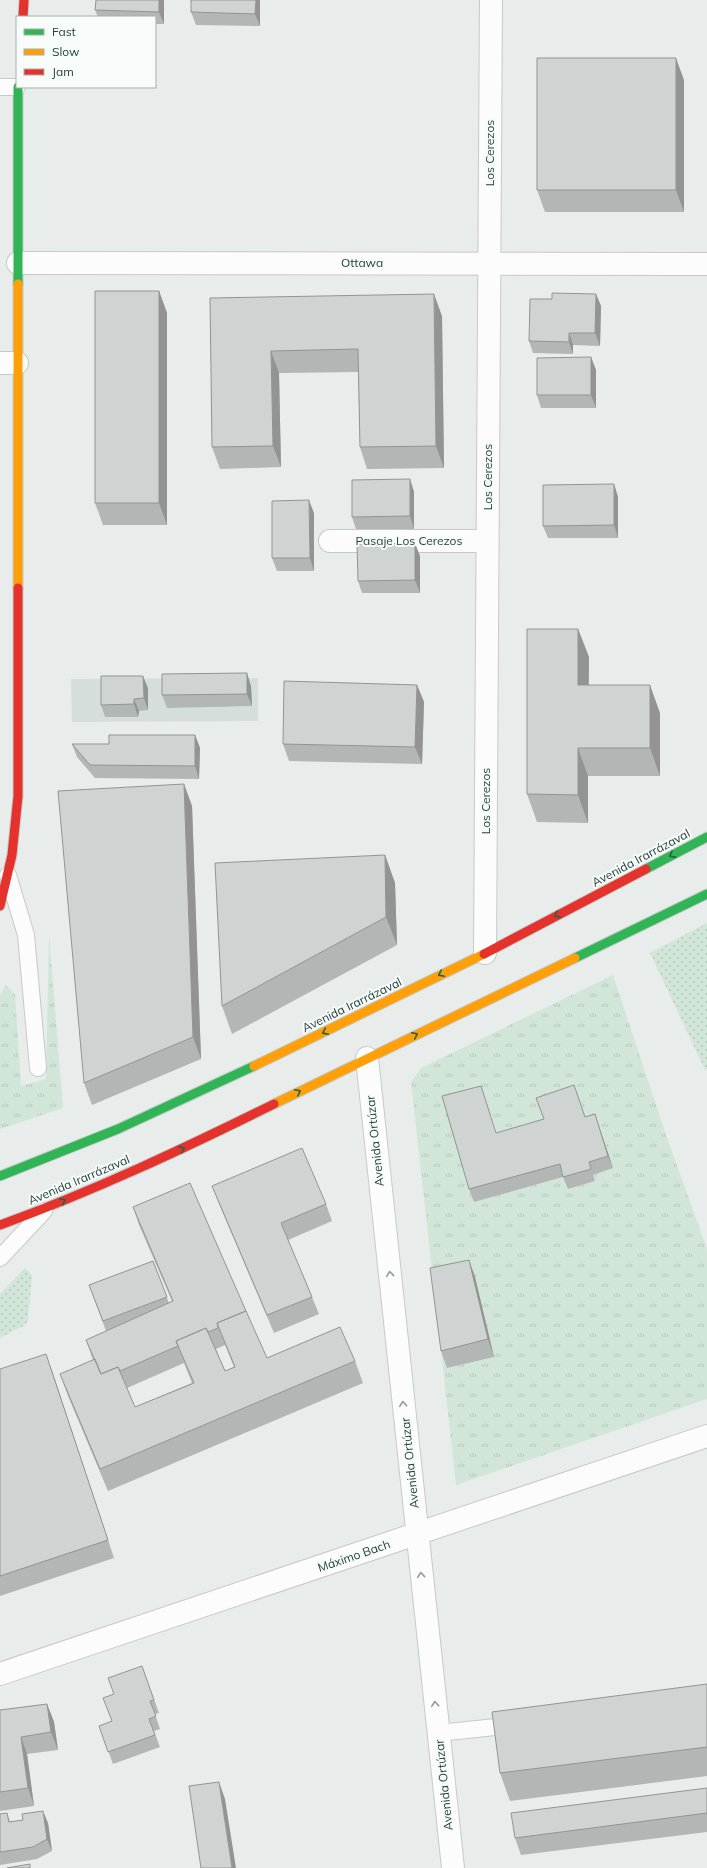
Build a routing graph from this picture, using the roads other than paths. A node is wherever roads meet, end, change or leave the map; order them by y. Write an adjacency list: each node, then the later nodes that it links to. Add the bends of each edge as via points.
1 (24, 0): 3 (main road)
2 (491, 0): 8 (street, Los Cerezos)
3 (23, 16)
4 (0, 87): 5 (lane)
5 (16, 87)
6 (18, 88): 7 (main road)
7 (18, 263): 8 (street, Ottawa); 10 (main road)
8 (489, 264): 9 (street, Ottawa); 12 (street, Los Cerezos)
9 (707, 264)
10 (9, 363): 14 (main road, via 18,796 16,832)
11 (330, 541): 12 (street, Pasaje Los Cerezos)
12 (487, 541): 17 (street, Los Cerezos)
13 (707, 837): 17 (main road, Avenida Irarrázaval, one-way to 17)
14 (8, 875): 16 (main road); 19 (lane, via 26,935)
15 (707, 894): 18 (main road, Avenida Irarrázaval, one-way to 15)
16 (0, 906)
17 (485, 953): 20 (main road, Avenida Irarrázaval, one-way to 20, via 218,1084 118,1129)
18 (367, 1058): 21 (main road, Avenida Irarrázaval, one-way to 18, via 189,1146); 25 (street, Avenida Ortúzar, one-way to 18)
19 (38, 1068)
20 (0, 1176)
21 (47, 1208): 22 (main road, Avenida Irarrázaval); 23 (lane)
22 (0, 1225)
23 (0, 1258)
24 (707, 1436): 25 (street, Máximo Bach)
25 (417, 1535): 26 (street, Máximo Bach); 28 (street, Avenida Ortúzar, one-way to 25)
26 (0, 1674)
27 (531, 1723): 28 (lane)
28 (438, 1733): 29 (street, Avenida Ortúzar)
29 (453, 1868)

